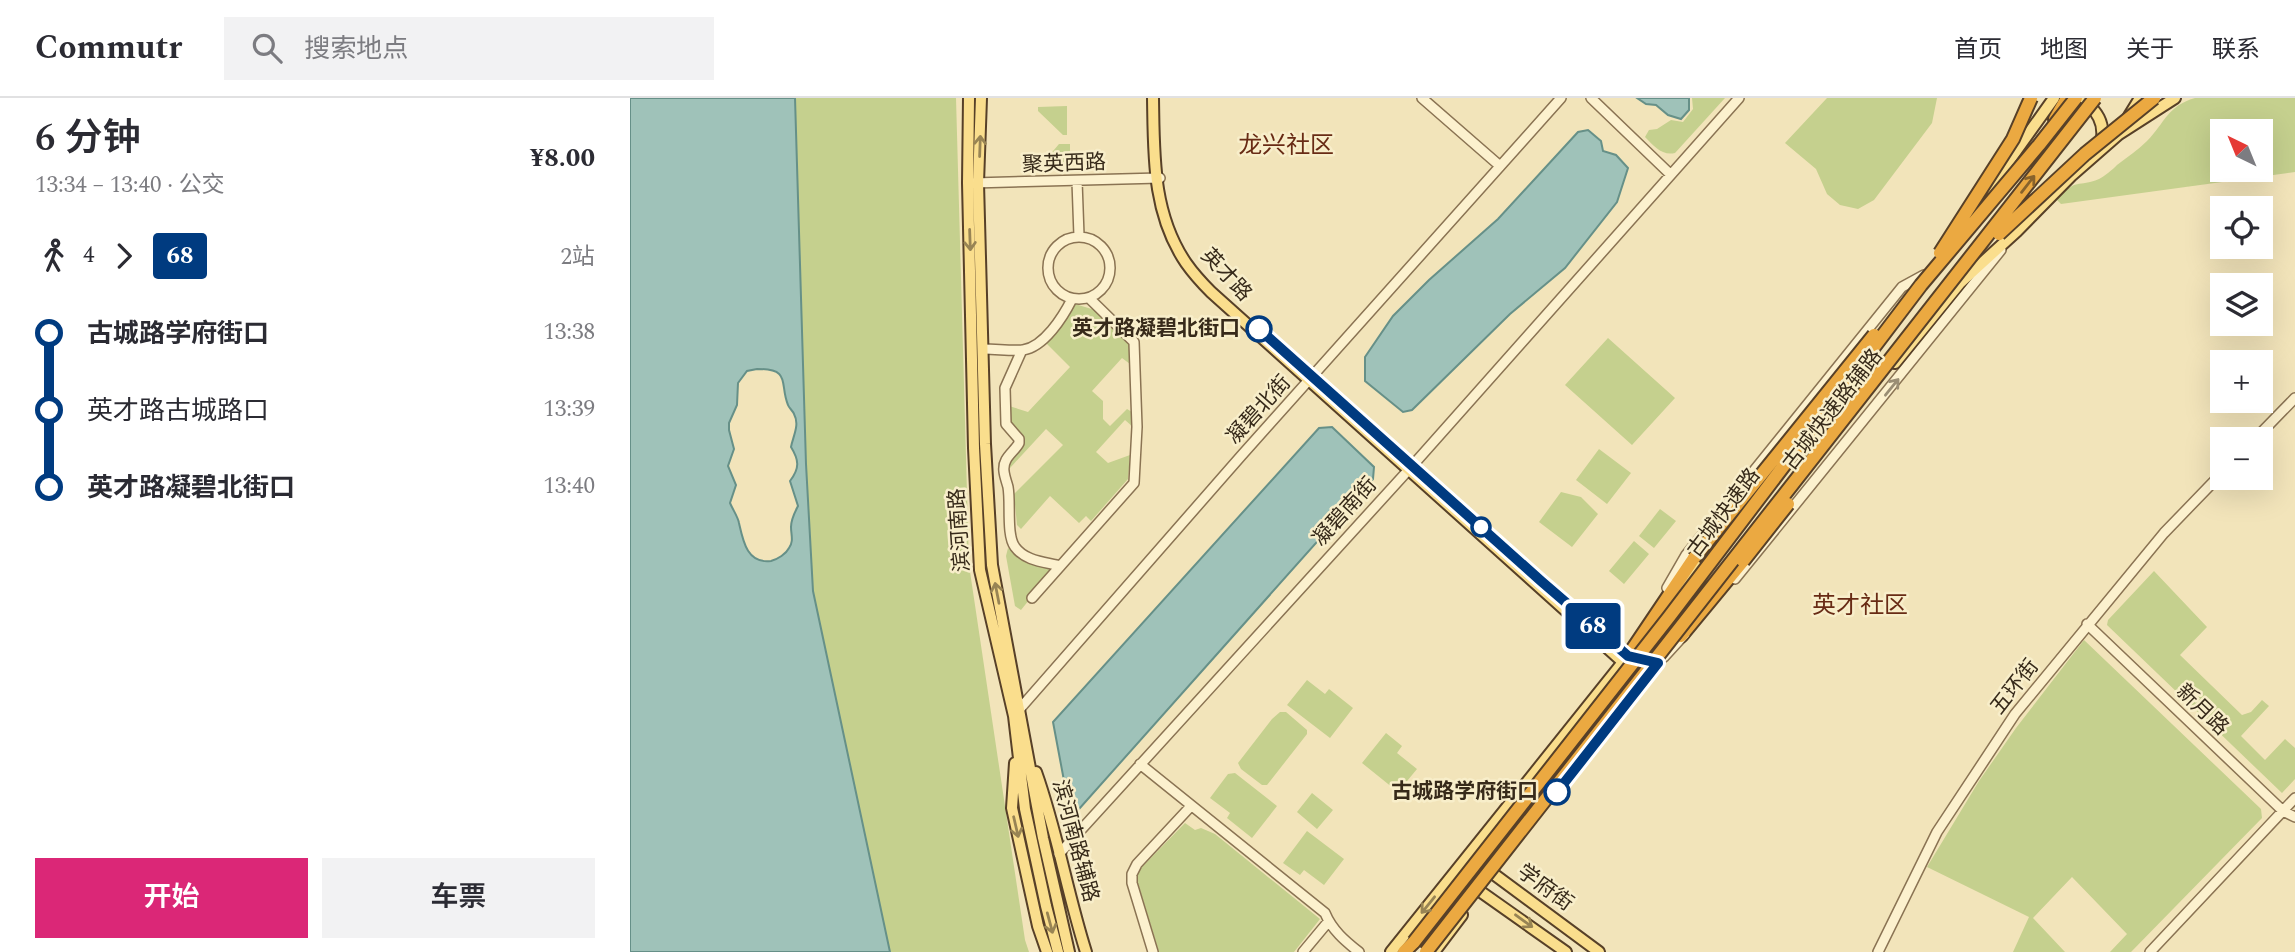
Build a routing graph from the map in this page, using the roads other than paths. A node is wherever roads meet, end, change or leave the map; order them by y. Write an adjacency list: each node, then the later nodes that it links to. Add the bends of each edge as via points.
1 (969, 98): 23 (main road, 滨河南路)
2 (981, 98): 23 (main road, 滨河南路, one-way to 2)
3 (1156, 98): 21 (main road, 英才路)
4 (1422, 98): 19 (street)
5 (1561, 98): 19 (street, 凝碧北街)
6 (1591, 98): 20 (street)
7 (1739, 98): 20 (street, 凝碧南街)
8 (2031, 98): 26 (highway, bridge, via 2013,139)
9 (2054, 98): 26 (main road, 古城快速路辅路)
10 (2067, 98): 17 (highway, bridge)
11 (2078, 98): 17 (highway, 古城快速路, bridge); 18 (main road, via 2090,105 2104,130)
12 (2095, 98): 25 (highway, 古城快速路, one-way to 12, bridge)
13 (2140, 98): 16 (main road)
14 (2154, 98): 25 (highway, bridge, via 2015,216)
15 (2175, 98): 16 (main road, 古城快速路辅路)
16 (2119, 134): 18 (main road, 古城快速路辅路)
17 (2039, 145): 26 (highway, 古城快速路, bridge)
18 (2100, 150): 40 (main road, 古城快速路辅路, via 1960,283)
19 (1500, 166): 31 (street, 凝碧北街)
20 (1670, 173): 34 (street, 凝碧南街)
21 (1157, 178): 22 (street, 聚英西路); 31 (main road, 英才路, via 1192,263)
22 (1077, 181): 23 (street, 聚英西路); 24 (street)
23 (973, 183): 29 (main road, 滨河南路); 41 (main road, 滨河南路, one-way to 41, via 974,448 980,569)
24 (1079, 236): 27 (street, via 1101,245 1110,266 1104,288); 28 (street, via 1058,244 1047,265 1053,287)
25 (1956, 277): 40 (highway, one-way to 25, bridge, via 1901,358); 63 (highway, 古城快速路, bridge)
26 (1923, 280): 39 (main road, 古城快速路辅路); 39 (highway, bridge, via 1864,346 1694,558); 54 (highway, 古城快速路, bridge, via 1669,617)
27 (1090, 298): 28 (street); 36 (street, via 1134,342 1134,483)
28 (1072, 299): 30 (street, via 1042,340)
29 (984, 349): 30 (street); 41 (main road, 滨河南路, one-way to 29, via 992,565)
30 (1022, 350): 36 (street, via 1005,388 1006,424 1019,443 1004,468 1011,535 1021,553)
31 (1310, 378): 34 (main road, 英才路); 41 (street, 凝碧北街)
32 (2295, 398): 33 (street)
33 (2267, 427)
34 (1411, 467): 39 (main road, 英才路); 43 (street, 凝碧南街)
35 (2210, 485): 38 (street, 五环街)
36 (1060, 566): 37 (street)
37 (1032, 598)
38 (2087, 624): 46 (street, 新月路); 67 (street, 五环街, via 2015,714 1937,832)
39 (1626, 659): 40 (main road, 英才路); 49 (main road, 古城快速路辅路)
40 (1654, 668): 51 (main road, 古城快速路辅路)
41 (1017, 712): 42 (main road, 滨河南路)
42 (1021, 737): 48 (main road, 滨河南路辅路, via 1052,816); 55 (main road, one-way to 55, via 1012,808); 56 (main road, 滨河南路, one-way to 56, via 1025,809); 57 (main road, 滨河南路)
43 (1140, 764): 45 (street); 48 (street, 凝碧南街)
44 (2295, 798): 46 (street)
45 (1191, 806): 53 (street, via 1325,913); 59 (street, via 1132,874)
46 (2283, 811): 47 (street, 新月路); 68 (street)
47 (2295, 817)
48 (1059, 854): 58 (main road, 滨河南路辅路)
49 (1468, 856): 50 (main road, 古城快速路辅路); 51 (main road, 学府街)
50 (1454, 873): 52 (main road, 学府街); 62 (main road, 古城快速路辅路, one-way to 62)
51 (1494, 875): 52 (main road, 古城快速路辅路); 66 (main road, 学府街)
52 (1482, 891): 64 (main road, 古城快速路辅路); 65 (main road, 学府街, one-way to 65)
53 (1328, 922): 60 (street); 61 (street)
54 (1408, 949)
55 (1046, 952)
56 (1058, 952)
57 (1069, 952)
58 (1086, 952)
59 (1153, 952)
60 (1303, 952)
61 (1359, 952)
62 (1391, 952)
63 (1426, 952)
64 (1434, 952)
65 (1566, 952)
66 (1600, 952)
67 (1878, 952)
68 (2150, 952)

